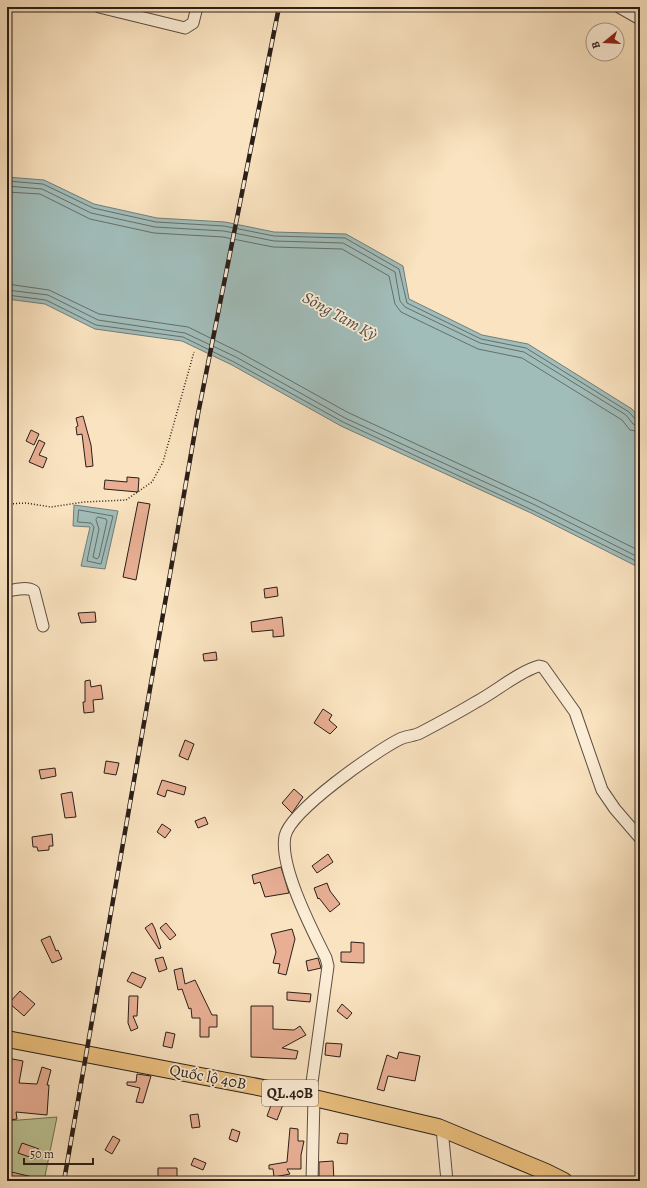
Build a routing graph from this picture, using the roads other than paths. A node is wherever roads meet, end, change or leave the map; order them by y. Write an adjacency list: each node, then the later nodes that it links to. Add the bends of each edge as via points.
1 (99, 7): 2 (street, via 185,28 193,23)
2 (197, 7)
3 (619, 7): 4 (street)
4 (640, 19)
5 (7, 592): 6 (street, via 24,589 34,591)
6 (43, 626)
7 (640, 838): 9 (street, via 607,798 575,712 543,667 539,666 437,724 397,741 310,803 286,832 284,842 292,881 328,966)
8 (7, 1039): 9 (highway, Quốc lộ 40B / QL.40B)
9 (312, 1097): 10 (highway, Quốc lộ 40B / QL.40B); 11 (street)
10 (442, 1128): 12 (street); 13 (highway, Quốc lộ 40B / QL.40B)
11 (312, 1181)
12 (447, 1181)
13 (564, 1181)

